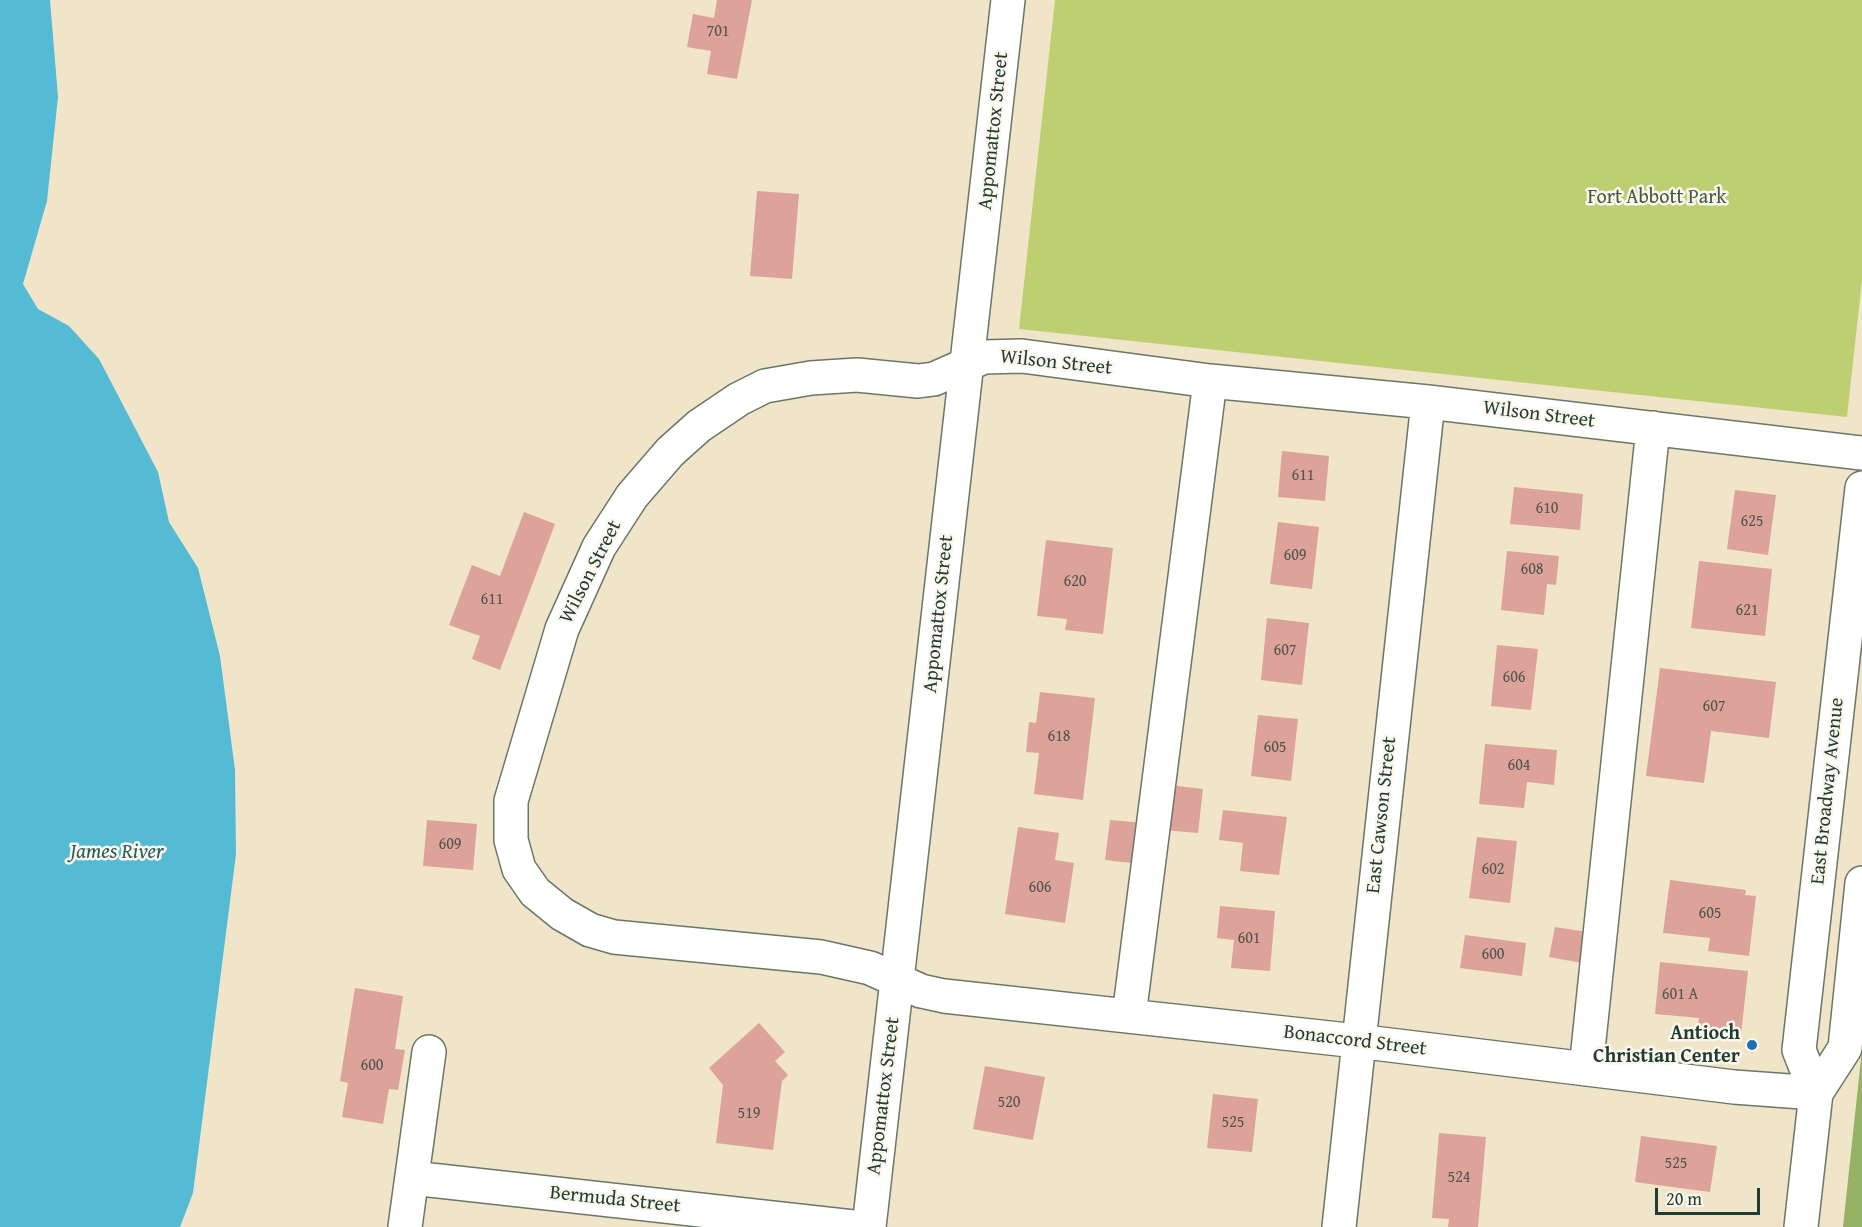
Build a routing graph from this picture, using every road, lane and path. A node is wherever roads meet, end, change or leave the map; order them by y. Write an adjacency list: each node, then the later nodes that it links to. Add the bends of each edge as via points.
1 (1008, 0): 2 (street, Appomattox Street)
2 (968, 363): 3 (street, Wilson Street, via 984,357 1022,356); 9 (street, Appomattox Street); 9 (street, Wilson Street, via 934,379 918,381 857,375 765,386 699,426 670,452 633,496 599,547 562,629 511,801 511,840 519,869 535,892 590,930 614,937 821,957 870,968)
3 (1210, 381): 4 (street, Wilson Street); 10 (street)
4 (1428, 402): 5 (street, Wilson Street); 11 (street, East Cawson Street)
5 (1653, 428): 6 (street, Wilson Street); 13 (street)
6 (1862, 453)
7 (1862, 488): 14 (street, East Broadway Avenue, via 1799,1050)
8 (1862, 883): 14 (street, East Broadway Avenue, via 1845,1048)
9 (897, 979): 10 (street, Bonaccord Street, via 921,992 944,996); 19 (street, Appomattox Street)
10 (1129, 1016): 11 (street, Bonaccord Street)
11 (1357, 1041): 13 (street, Bonaccord Street); 20 (street, East Cawson Street)
12 (429, 1052): 15 (street)
13 (1586, 1069): 14 (street, Bonaccord Street)
14 (1816, 1093): 21 (street, East Broadway Avenue)
15 (412, 1178): 16 (street, Bermuda Street); 17 (street)
16 (627, 1215): 18 (street, Bermuda Street)
17 (405, 1227)
18 (854, 1227)
19 (869, 1227)
20 (1339, 1227)
21 (1801, 1227)

